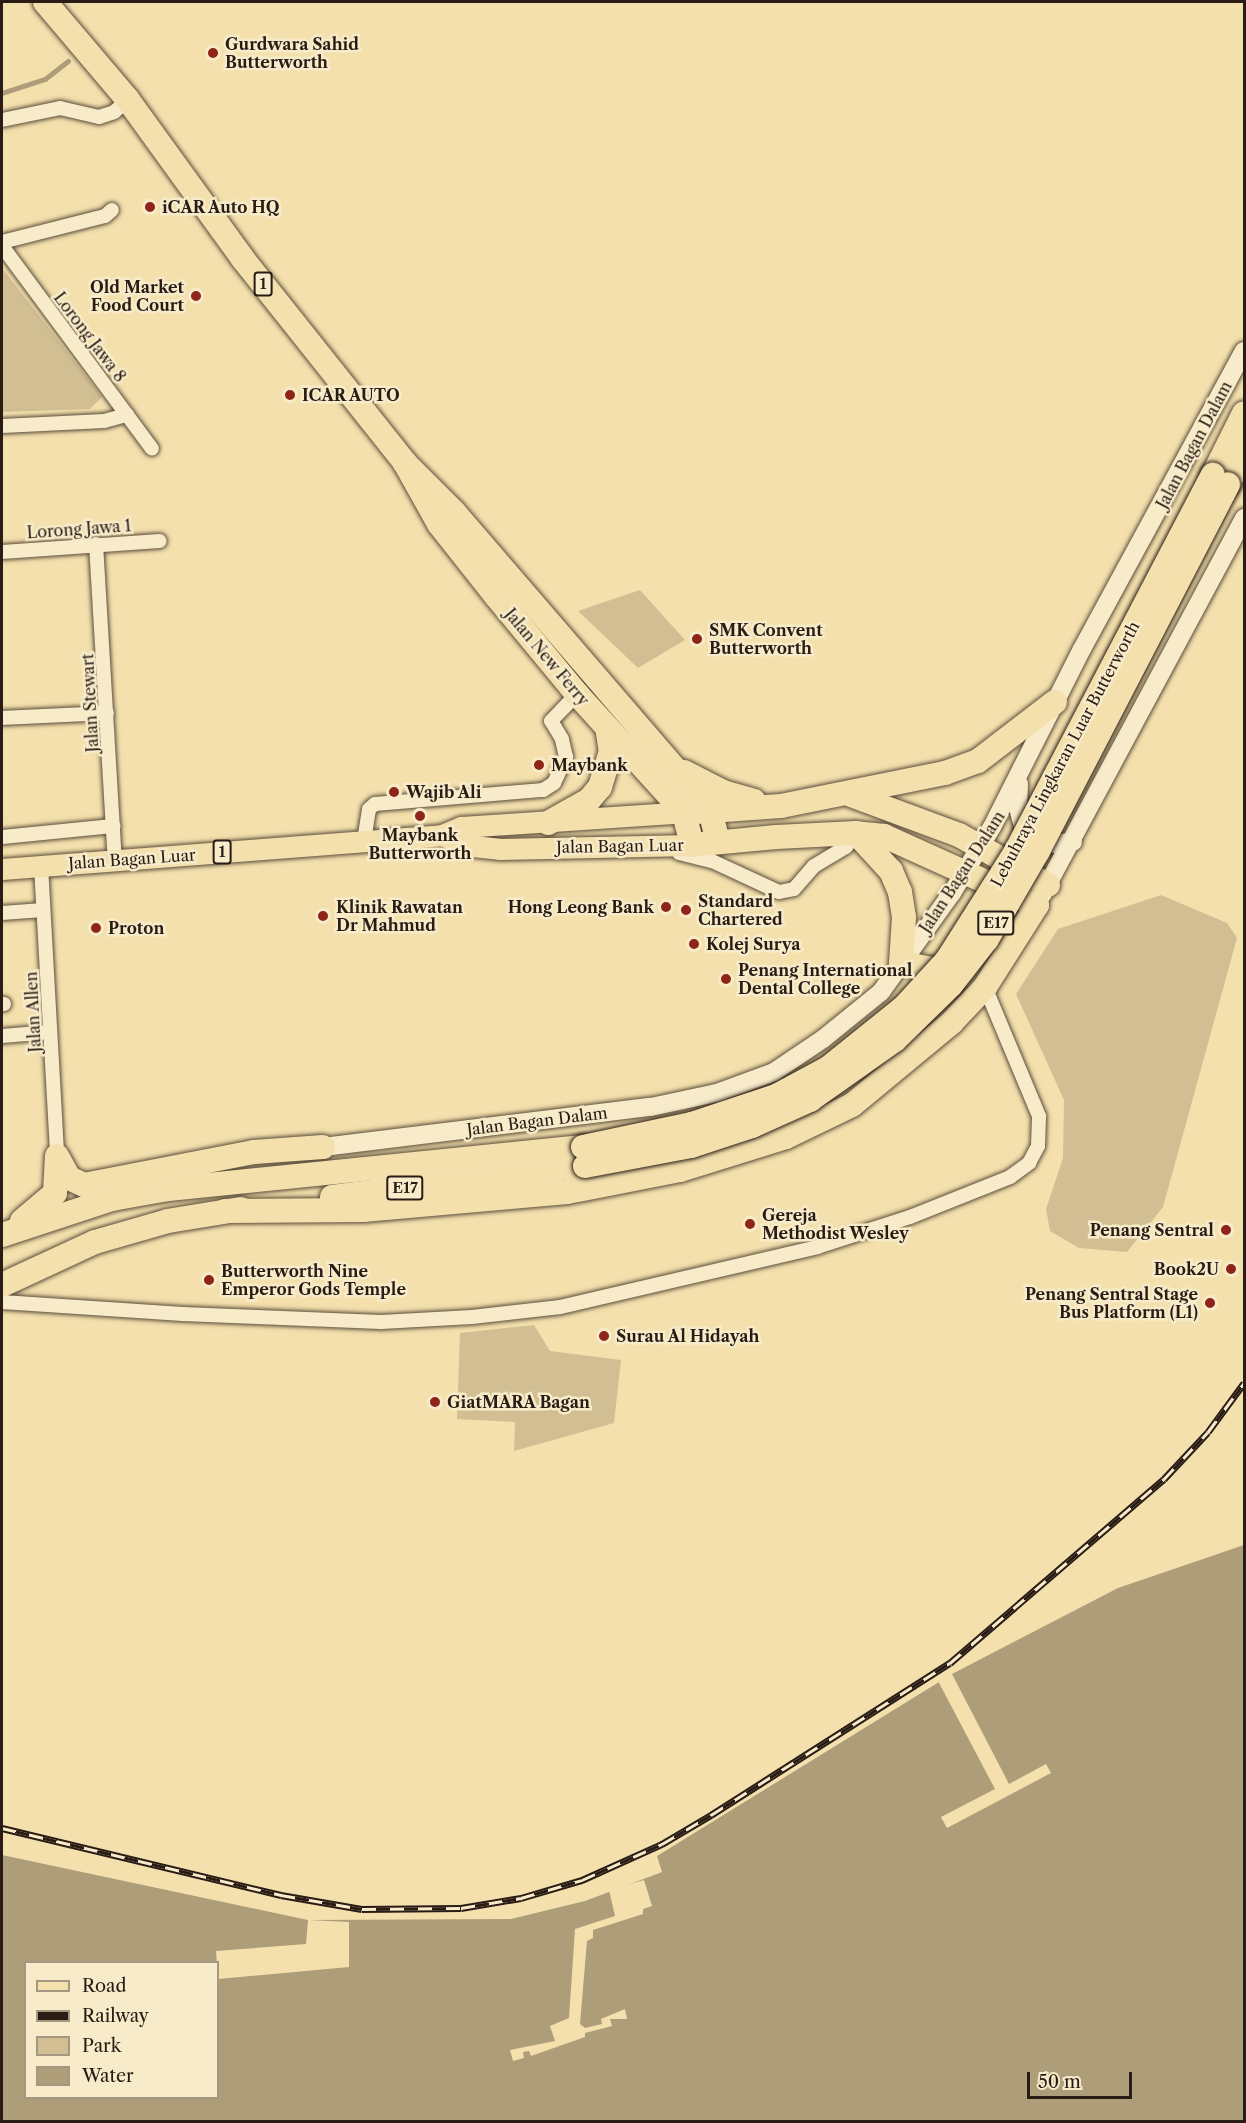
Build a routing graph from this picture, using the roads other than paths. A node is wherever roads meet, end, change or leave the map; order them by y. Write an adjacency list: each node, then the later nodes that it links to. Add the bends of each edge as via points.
1 (45, 2): 3 (highway, Jalan New Ferry / 1)
2 (64, 2): 3 (highway, Jalan New Ferry / 1)
3 (128, 100): 4 (street, via 114,112 99,117 60,108); 13 (highway, Jalan New Ferry / 1, via 243,259)
4 (2, 120)
5 (112, 210): 6 (street, via 105,216)
6 (2, 244): 9 (street, Lorong Jawa 8)
7 (1245, 351): 20 (street, Jalan Bagan Dalam)
8 (1245, 413): 14 (highway, Lebuhraya Lingkaran Luar Butterworth / E17)
9 (127, 415): 10 (street, via 104,421); 11 (street, Lorong Jawa 8)
10 (2, 426)
11 (152, 449)
12 (1245, 452): 14 (highway, Lebuhraya Lingkaran Luar Butterworth / E17)
13 (405, 462): 19 (highway, Jalan New Ferry / 1, via 439,524); 24 (highway, Jalan New Ferry / 1, via 454,512)
14 (1220, 480): 55 (highway, Lebuhraya Lingkaran Luar Butterworth / E17, bridge, via 1015,853 947,960 911,1000 828,1068 776,1096)
15 (1245, 518): 37 (street)
16 (160, 541): 17 (street, Lorong Jawa 1)
17 (96, 544): 18 (street, Lorong Jawa 1); 21 (street, Jalan Stewart)
18 (2, 552)
19 (576, 694): 23 (highway, Jalan New Ferry / 1); 35 (street, via 551,721 562,739 566,758 554,783 543,790 375,804 369,809)
20 (1055, 702): 25 (street, Jalan Bagan Dalam); 26 (highway, via 978,761)
21 (107, 713): 22 (street); 31 (street, Jalan Stewart)
22 (2, 718)
23 (607, 728): 29 (highway, Jalan New Ferry / 1); 30 (highway, via 611,752 600,788 589,800)
24 (665, 759): 27 (highway, via 694,780 723,792); 28 (highway, Jalan New Ferry / 1)
25 (1019, 779): 37 (street, via 1018,808 1026,835 1035,842); 40 (street, Jalan Bagan Dalam)
26 (851, 795): 27 (highway); 40 (highway)
27 (781, 806): 28 (highway)
28 (710, 810): 29 (highway, 1); 36 (highway, Jalan New Ferry / 1)
29 (684, 812): 30 (main road, Jalan Bagan Luar / 1); 39 (highway, Jalan New Ferry / 1)
30 (548, 823): 33 (main road, Jalan Bagan Luar / 1, via 461,827)
31 (113, 826): 34 (street); 41 (street, Jalan Stewart)
32 (856, 833): 36 (highway); 38 (street, via 846,847 814,866 794,889 779,892 712,861); 44 (highway, via 899,842); 48 (highway, via 891,871 900,892 904,917)
33 (442, 835): 35 (main road, Jalan Bagan Luar / 1); 38 (main road, Jalan Bagan Luar / 1, via 463,845 499,849)
34 (2, 837)
35 (364, 841): 41 (main road, Jalan Bagan Luar / 1)
36 (717, 842): 39 (highway, 1)
37 (1073, 842): 45 (street)
38 (650, 845): 39 (main road, Jalan Bagan Luar / 1)
39 (692, 845)
40 (981, 847): 44 (street, Jalan Bagan Dalam); 45 (highway)
41 (115, 861): 42 (main road, Jalan Bagan Luar / 1)
42 (40, 866): 43 (main road, Jalan Bagan Luar / 1); 46 (street, Jalan Allen)
43 (2, 870)
44 (965, 872): 45 (highway); 48 (street, Jalan Bagan Dalam)
45 (1042, 895): 49 (highway)
46 (43, 910): 47 (street); 51 (street, Jalan Allen)
47 (2, 913)
48 (901, 963): 50 (highway, via 936,970 948,979 956,990 957,1006); 53 (street, Jalan Bagan Dalam, via 882,992 823,1039 774,1072 717,1094 651,1107)
49 (985, 987): 50 (highway); 60 (street, via 1035,1101 1040,1130 1035,1153 1023,1170 1010,1177 879,1227 758,1263 659,1286 560,1307 472,1317 381,1322)
50 (951, 1023): 57 (highway, via 852,1104 786,1137 680,1170 567,1192 363,1210)
51 (50, 1032): 52 (street); 54 (street, Jalan Allen)
52 (2, 1036)
53 (323, 1147): 54 (highway, via 254,1152 84,1185 69,1178); 56 (highway, via 186,1176)
54 (57, 1156): 58 (highway, via 57,1186 51,1200)
55 (584, 1156): 56 (highway, Lebuhraya Lingkaran Luar Butterworth / E17, via 241,1180); 57 (highway, Lebuhraya Lingkaran Luar Butterworth / E17)
56 (112, 1199): 58 (highway, Lebuhraya Lingkaran Luar Butterworth / E17)
57 (225, 1211): 59 (highway, Lebuhraya Lingkaran Luar Butterworth / E17, via 168,1221 95,1242)
58 (2, 1235)
59 (2, 1285)
60 (2, 1302)

